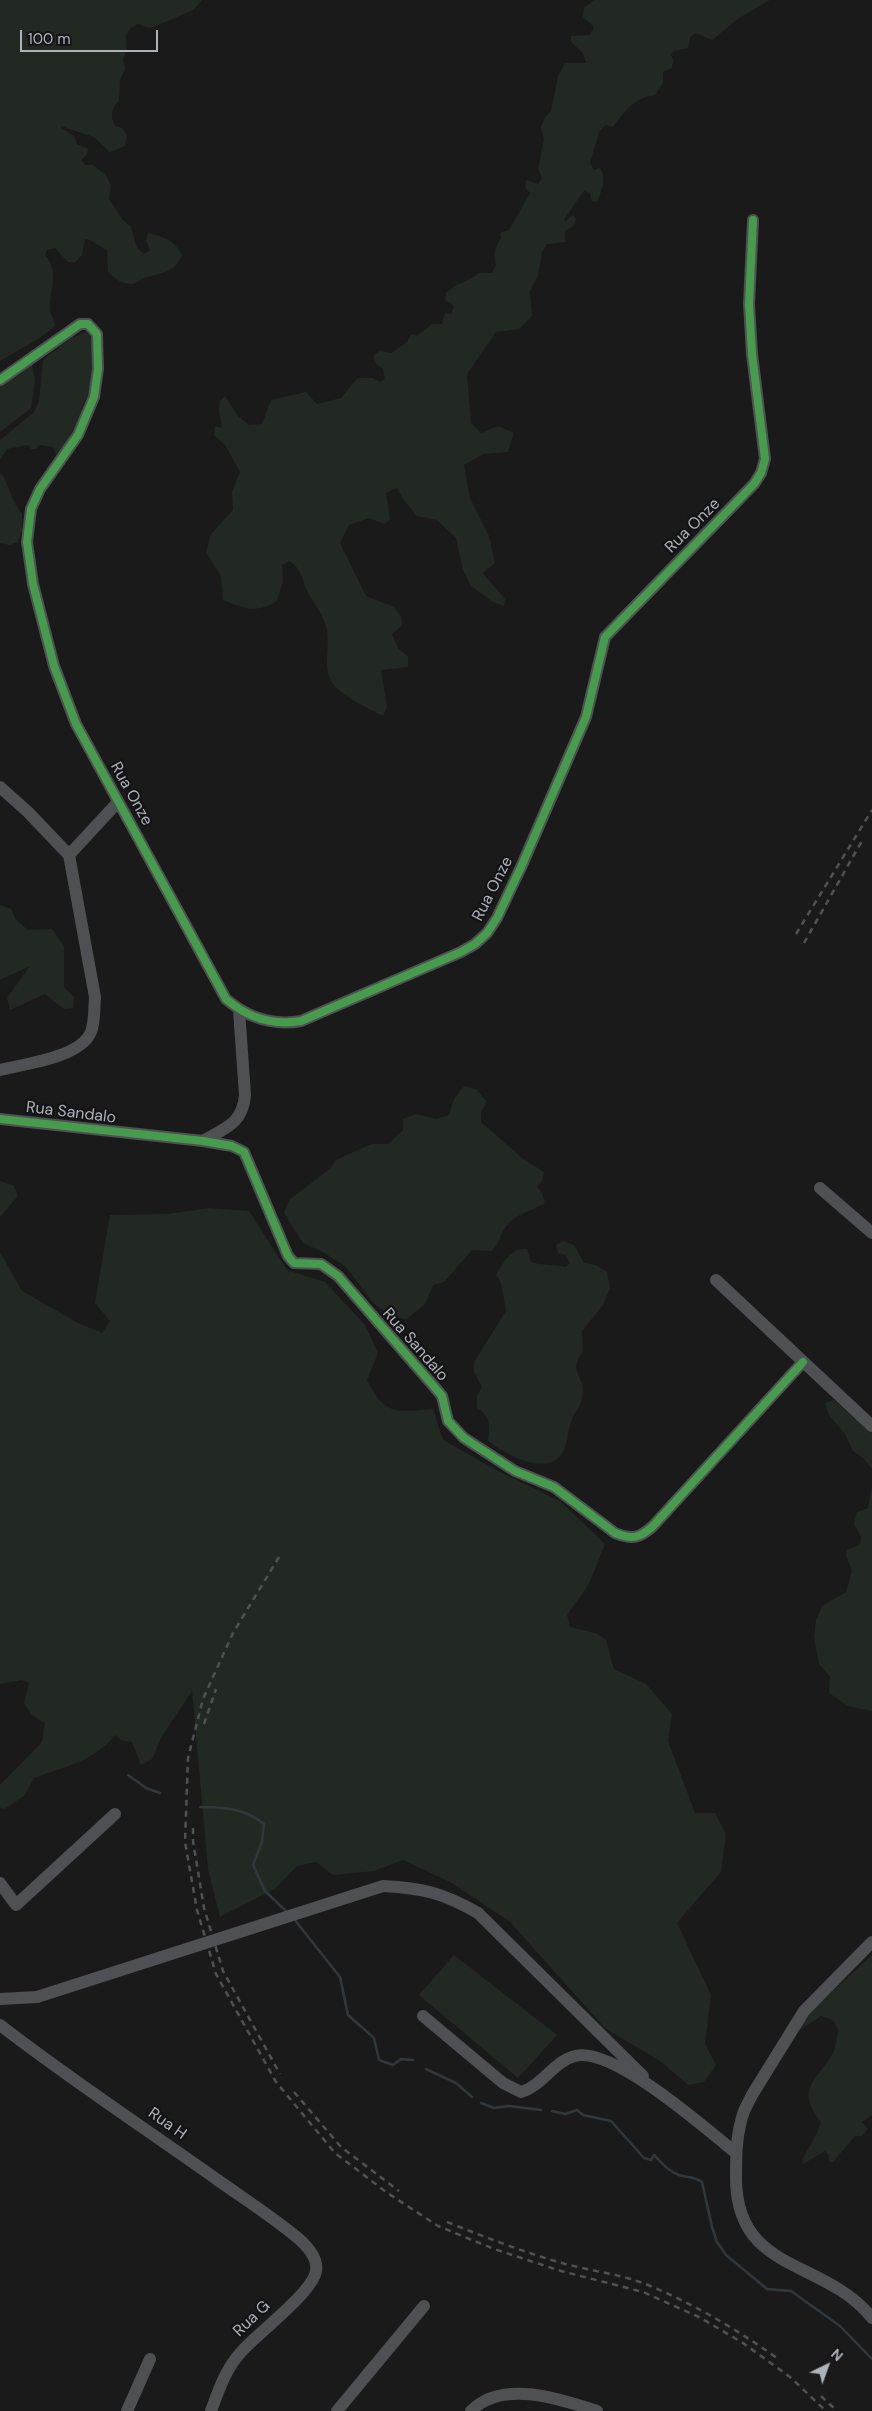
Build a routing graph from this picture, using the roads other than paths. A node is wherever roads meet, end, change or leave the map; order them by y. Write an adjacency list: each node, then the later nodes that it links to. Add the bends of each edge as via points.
1 (753, 220): 6 (street, Rua Onze, via 749,304 763,435 761,472 754,484 605,637 592,698 577,741 497,918 487,933 461,952 301,1021 283,1024)
2 (0, 380): 4 (street, Rua Onze, via 80,324 88,324 97,334 98,368 94,397 78,435 30,509 26,542 54,666 76,724)
3 (0, 787): 5 (street)
4 (118, 802): 5 (street); 6 (street, Rua Onze, via 218,986 226,999)
5 (69, 855): 7 (street, via 94,997 94,1021 90,1034 71,1050)
6 (239, 1010): 9 (street, via 244,1107 237,1120)
7 (0, 1070)
8 (0, 1119): 9 (street, Rua Sandalo)
9 (203, 1141): 13 (street, Rua Sandalo, via 232,1146 244,1152 288,1256 294,1263 321,1264 338,1276 442,1396 452,1427 499,1461 554,1487 615,1533 639,1537 653,1526)
10 (820, 1188): 11 (street)
11 (872, 1233)
12 (716, 1280): 13 (street)
13 (804, 1362): 14 (street)
14 (872, 1426)
15 (115, 1814): 16 (street, via 16,1905)
16 (0, 1883)
17 (872, 1942): 22 (street, via 814,1999 793,2027 744,2112)
18 (0, 2000): 21 (street, bridge, via 37,1997 382,1886 416,1888 450,1897 478,1913)
19 (423, 2016): 21 (street, via 476,2061 521,2092 575,2056 604,2060)
20 (0, 2025): 23 (street, Rua H, via 247,2201 300,2240)
21 (659, 2092): 22 (street)
22 (736, 2153): 25 (street, via 737,2198 747,2230 777,2257 854,2298)
23 (313, 2254): 29 (street, Rua G, via 314,2280 241,2352 225,2373)
24 (424, 2306): 30 (street)
25 (872, 2318)
26 (150, 2359): 28 (street)
27 (589, 2410): 31 (street, via 533,2395 506,2393 490,2396)
28 (127, 2411)
29 (211, 2411)
30 (337, 2411)
31 (471, 2411)

